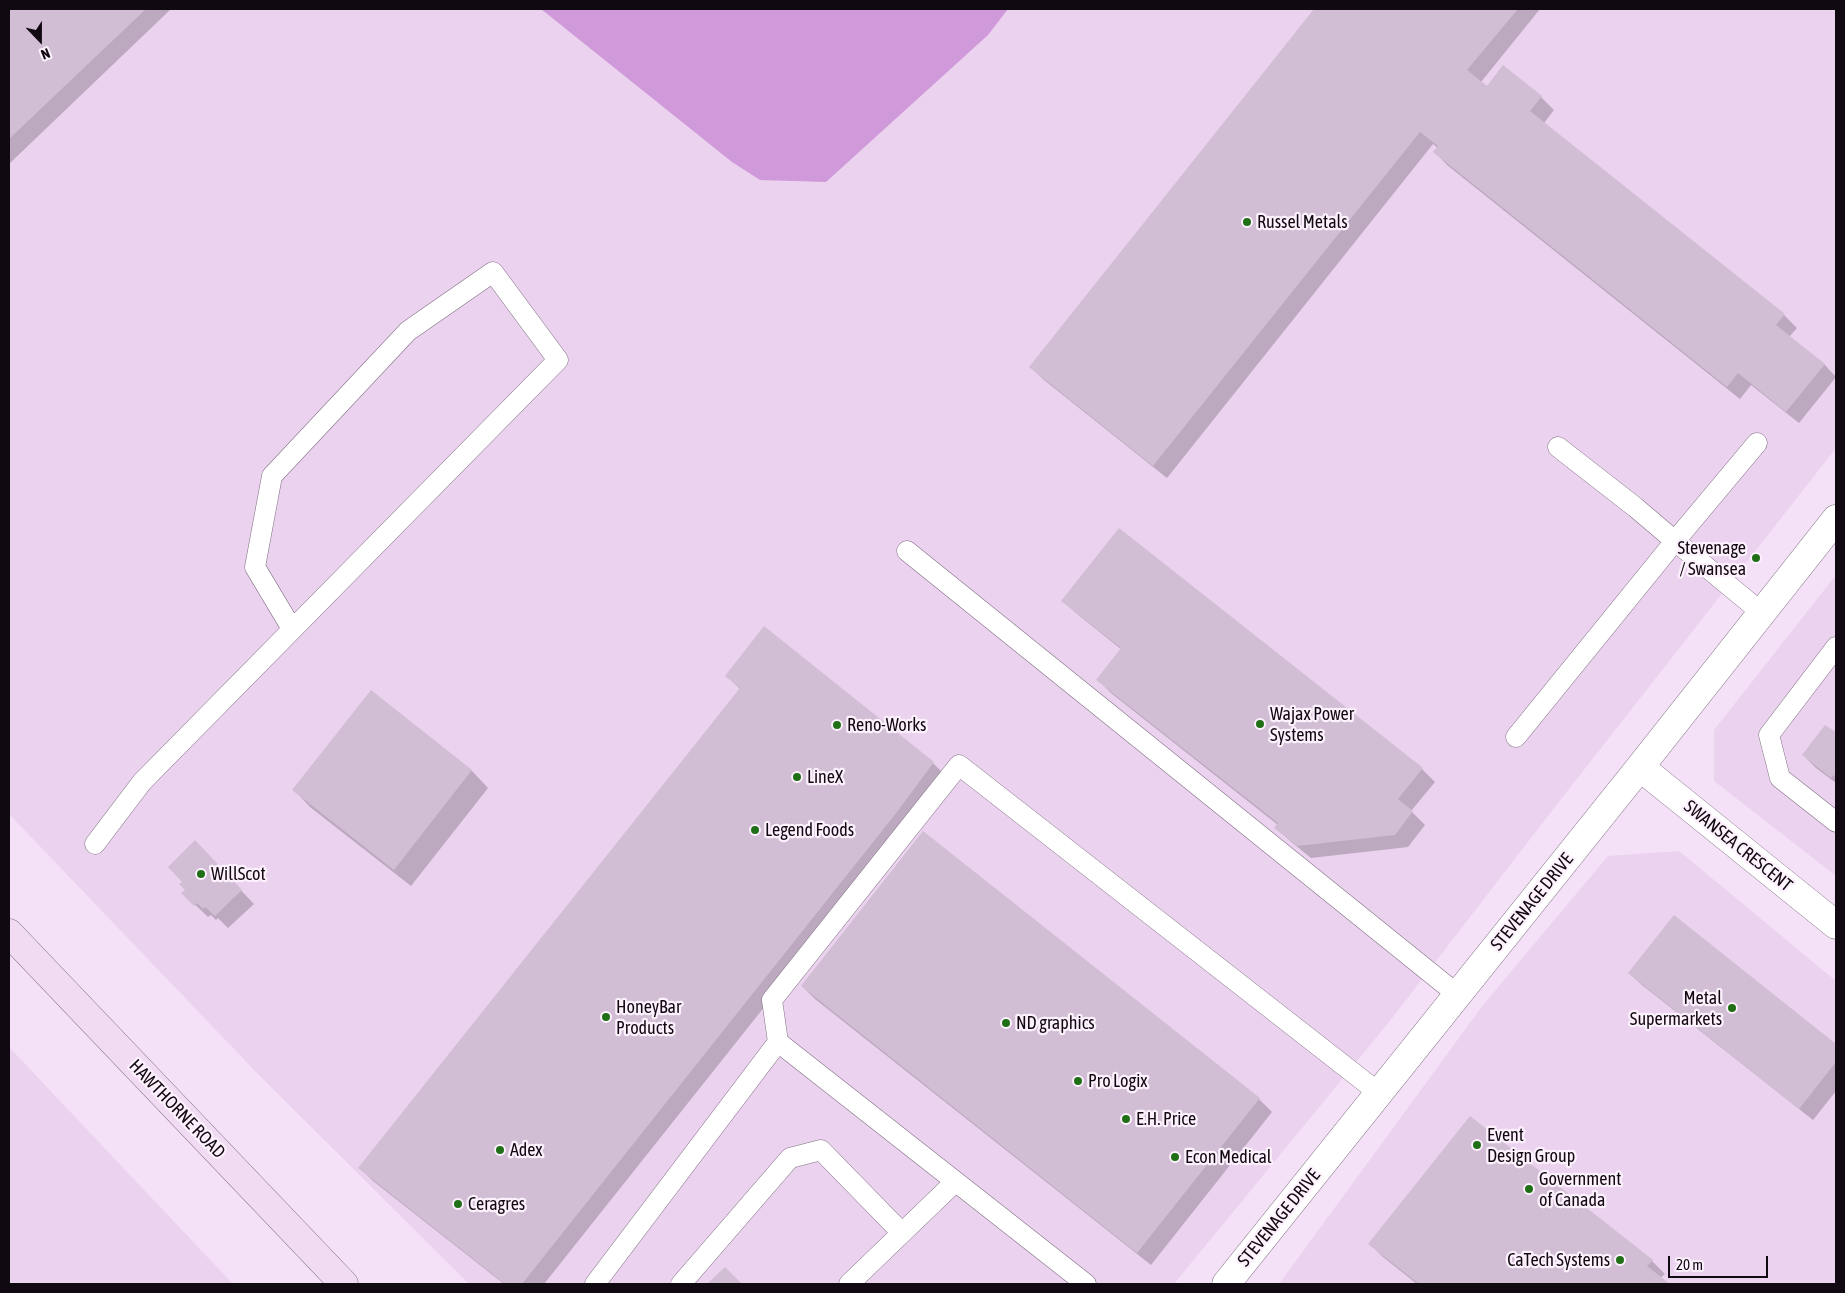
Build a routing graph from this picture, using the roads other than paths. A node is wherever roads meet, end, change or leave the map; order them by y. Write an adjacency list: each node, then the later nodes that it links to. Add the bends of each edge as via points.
1 (1757, 443): 4 (lane)
2 (1558, 447): 4 (lane)
3 (1836, 518): 6 (street, STEVENAGE DRIVE)
4 (1675, 541): 6 (lane); 9 (lane)
5 (907, 551): 15 (lane)
6 (1762, 613): 10 (street, STEVENAGE DRIVE)
7 (292, 629): 7 (lane, via 558,360 493,272 408,331 272,476 255,567); 12 (lane, via 142,782)
8 (1836, 646): 11 (lane, via 1769,735 1780,778)
9 (1516, 737)
10 (1640, 767): 13 (street, SWANSEA CRESCENT); 15 (street, STEVENAGE DRIVE)
11 (1836, 822)
12 (95, 844)
13 (1836, 925)
14 (9, 933): 20 (main road, HAWTHORNE ROAD)
15 (1458, 994): 17 (street, STEVENAGE DRIVE)
16 (778, 1042): 17 (lane, via 772,1000 959,765); 18 (lane); 21 (lane)
17 (1379, 1093): 25 (street, STEVENAGE DRIVE)
18 (955, 1182): 19 (lane); 24 (lane)
19 (902, 1233): 22 (lane, via 821,1150 790,1158); 23 (lane)
20 (344, 1284)
21 (595, 1284)
22 (681, 1284)
23 (849, 1284)
24 (1085, 1284)
25 (1226, 1284)

